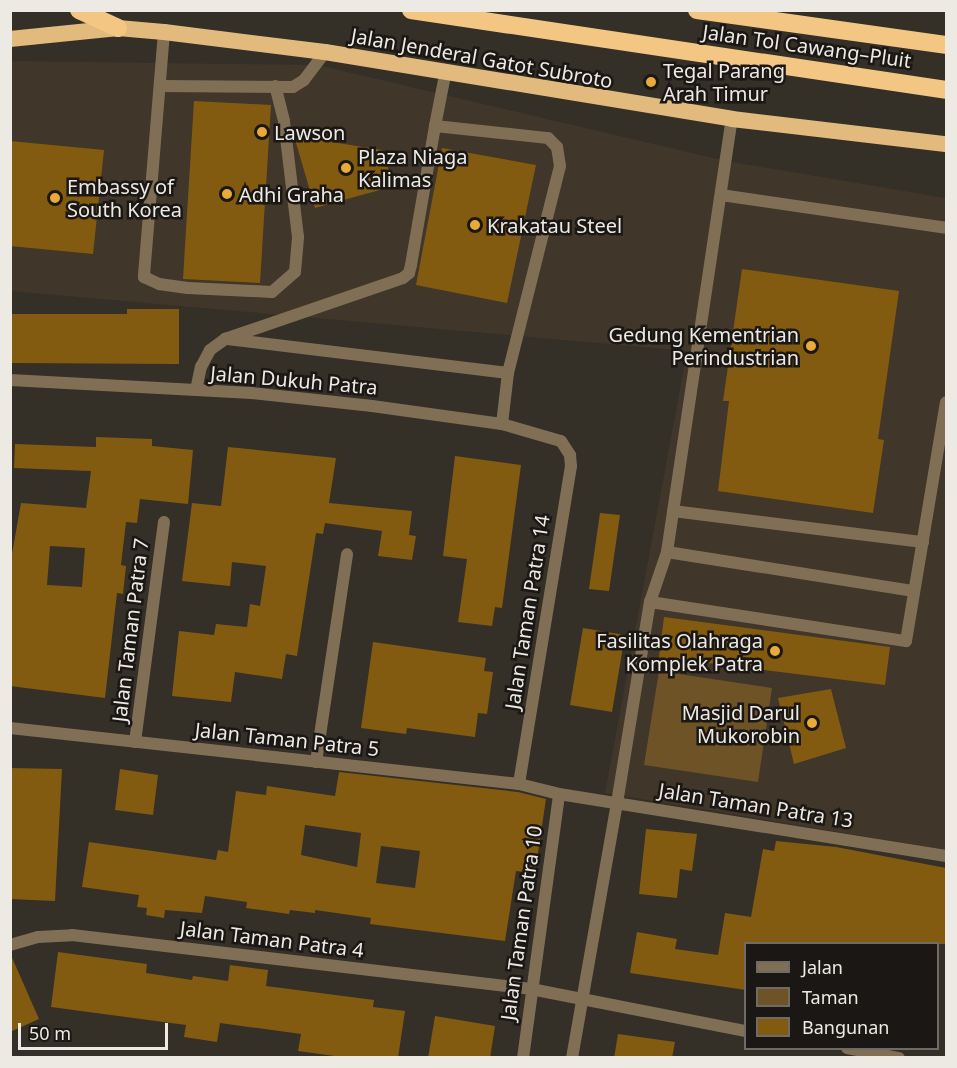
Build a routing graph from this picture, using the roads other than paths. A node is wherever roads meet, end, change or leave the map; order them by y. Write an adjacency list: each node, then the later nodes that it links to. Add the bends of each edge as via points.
1 (79, 10): 4 (highway)
2 (411, 10): 12 (highway, Jalan Tol Cawang–Pluit)
3 (697, 10): 7 (highway, Jalan Tol Cawang–Pluit)
4 (118, 28): 5 (highway, Jalan Jenderal Gatot Subroto); 6 (highway, Jalan Jenderal Gatot Subroto)
5 (164, 32): 8 (highway, Jalan Jenderal Gatot Subroto); 10 (street)
6 (10, 39)
7 (946, 45)
8 (325, 52): 9 (highway, Jalan Jenderal Gatot Subroto); 11 (street, via 304,80 293,87)
9 (445, 75): 13 (highway, Jalan Jenderal Gatot Subroto); 14 (street)
10 (160, 86): 11 (street); 11 (street, via 144,277 159,284 188,288 272,292 295,272 298,237 284,121)
11 (275, 86)
12 (946, 90)
13 (732, 119): 15 (highway, Jalan Jenderal Gatot Subroto); 16 (street)
14 (435, 126): 18 (street, via 409,273); 19 (street, via 548,138 558,147 560,166)
15 (946, 144)
16 (720, 195): 17 (street); 25 (street)
17 (946, 228)
18 (225, 339): 19 (street); 21 (street, via 210,350)
19 (508, 373): 23 (street)
20 (10, 380): 21 (street, Jalan Dukuh Patra)
21 (196, 390): 23 (street, Jalan Dukuh Patra, via 372,406)
22 (946, 402): 27 (street)
23 (502, 424): 24 (street, Jalan Dukuh Patra, via 554,436)
24 (566, 448): 35 (street, Jalan Taman Patra 14, via 571,466)
25 (673, 511): 27 (street); 28 (street)
26 (164, 522): 33 (street, Jalan Taman Patra 7)
27 (922, 542): 30 (street)
28 (667, 552): 30 (street); 31 (street)
29 (347, 554): 34 (street)
30 (914, 591): 31 (street, via 906,640)
31 (650, 602): 37 (street)
32 (10, 728): 33 (street, Jalan Taman Patra 5)
33 (135, 742): 34 (street, Jalan Taman Patra 5)
34 (316, 762): 35 (street, Jalan Taman Patra 5)
35 (519, 784): 36 (street, Jalan Taman Patra 5)
36 (558, 794): 37 (street, Jalan Taman Patra 13); 40 (street, Jalan Taman Patra 10)
37 (617, 803): 38 (street, Jalan Taman Patra 13); 41 (street)
38 (946, 856)
39 (10, 945): 40 (street, Jalan Taman Patra 4, via 38,937 72,935)
40 (531, 989): 41 (street, Jalan Taman Patra 4); 44 (street, Jalan Taman Patra 10)
41 (582, 1000): 42 (street, Jalan Taman Patra 4); 45 (street)
42 (744, 1031)
43 (857, 1050): 46 (street)
44 (523, 1058)
45 (572, 1058)
46 (899, 1058)

